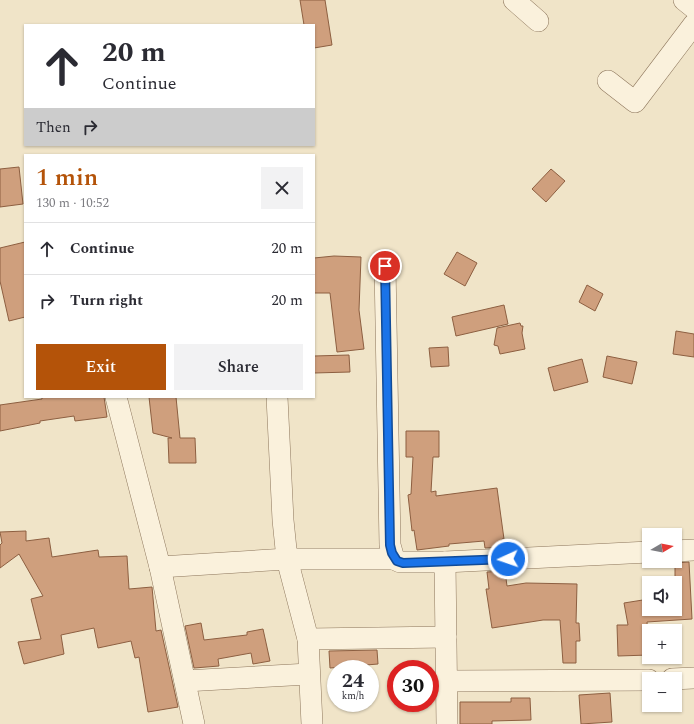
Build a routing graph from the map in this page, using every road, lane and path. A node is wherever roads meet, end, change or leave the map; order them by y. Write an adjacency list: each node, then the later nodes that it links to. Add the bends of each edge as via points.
1 (514, 0): 4 (street)
2 (684, 0): 3 (street)
3 (694, 8)
4 (538, 21)
5 (694, 24): 6 (street, via 635,102)
6 (608, 81)
7 (385, 266): 13 (street, via 390,545)
8 (116, 398): 16 (street)
9 (277, 398): 14 (street)
10 (694, 550): 11 (street)
11 (682, 551)
12 (642, 552): 15 (street)
13 (394, 559): 14 (street); 15 (street, via 403,563)
14 (287, 560): 16 (street); 18 (street)
15 (445, 562): 17 (street)
16 (160, 567): 23 (street)
17 (446, 637): 18 (street); 24 (street)
18 (308, 639): 19 (street)
19 (309, 674): 23 (street); 26 (street)
20 (694, 678): 21 (street)
21 (682, 679)
22 (642, 680): 24 (street)
23 (185, 681): 25 (street)
24 (446, 681): 27 (street)
25 (194, 724)
26 (312, 724)
27 (447, 724)

